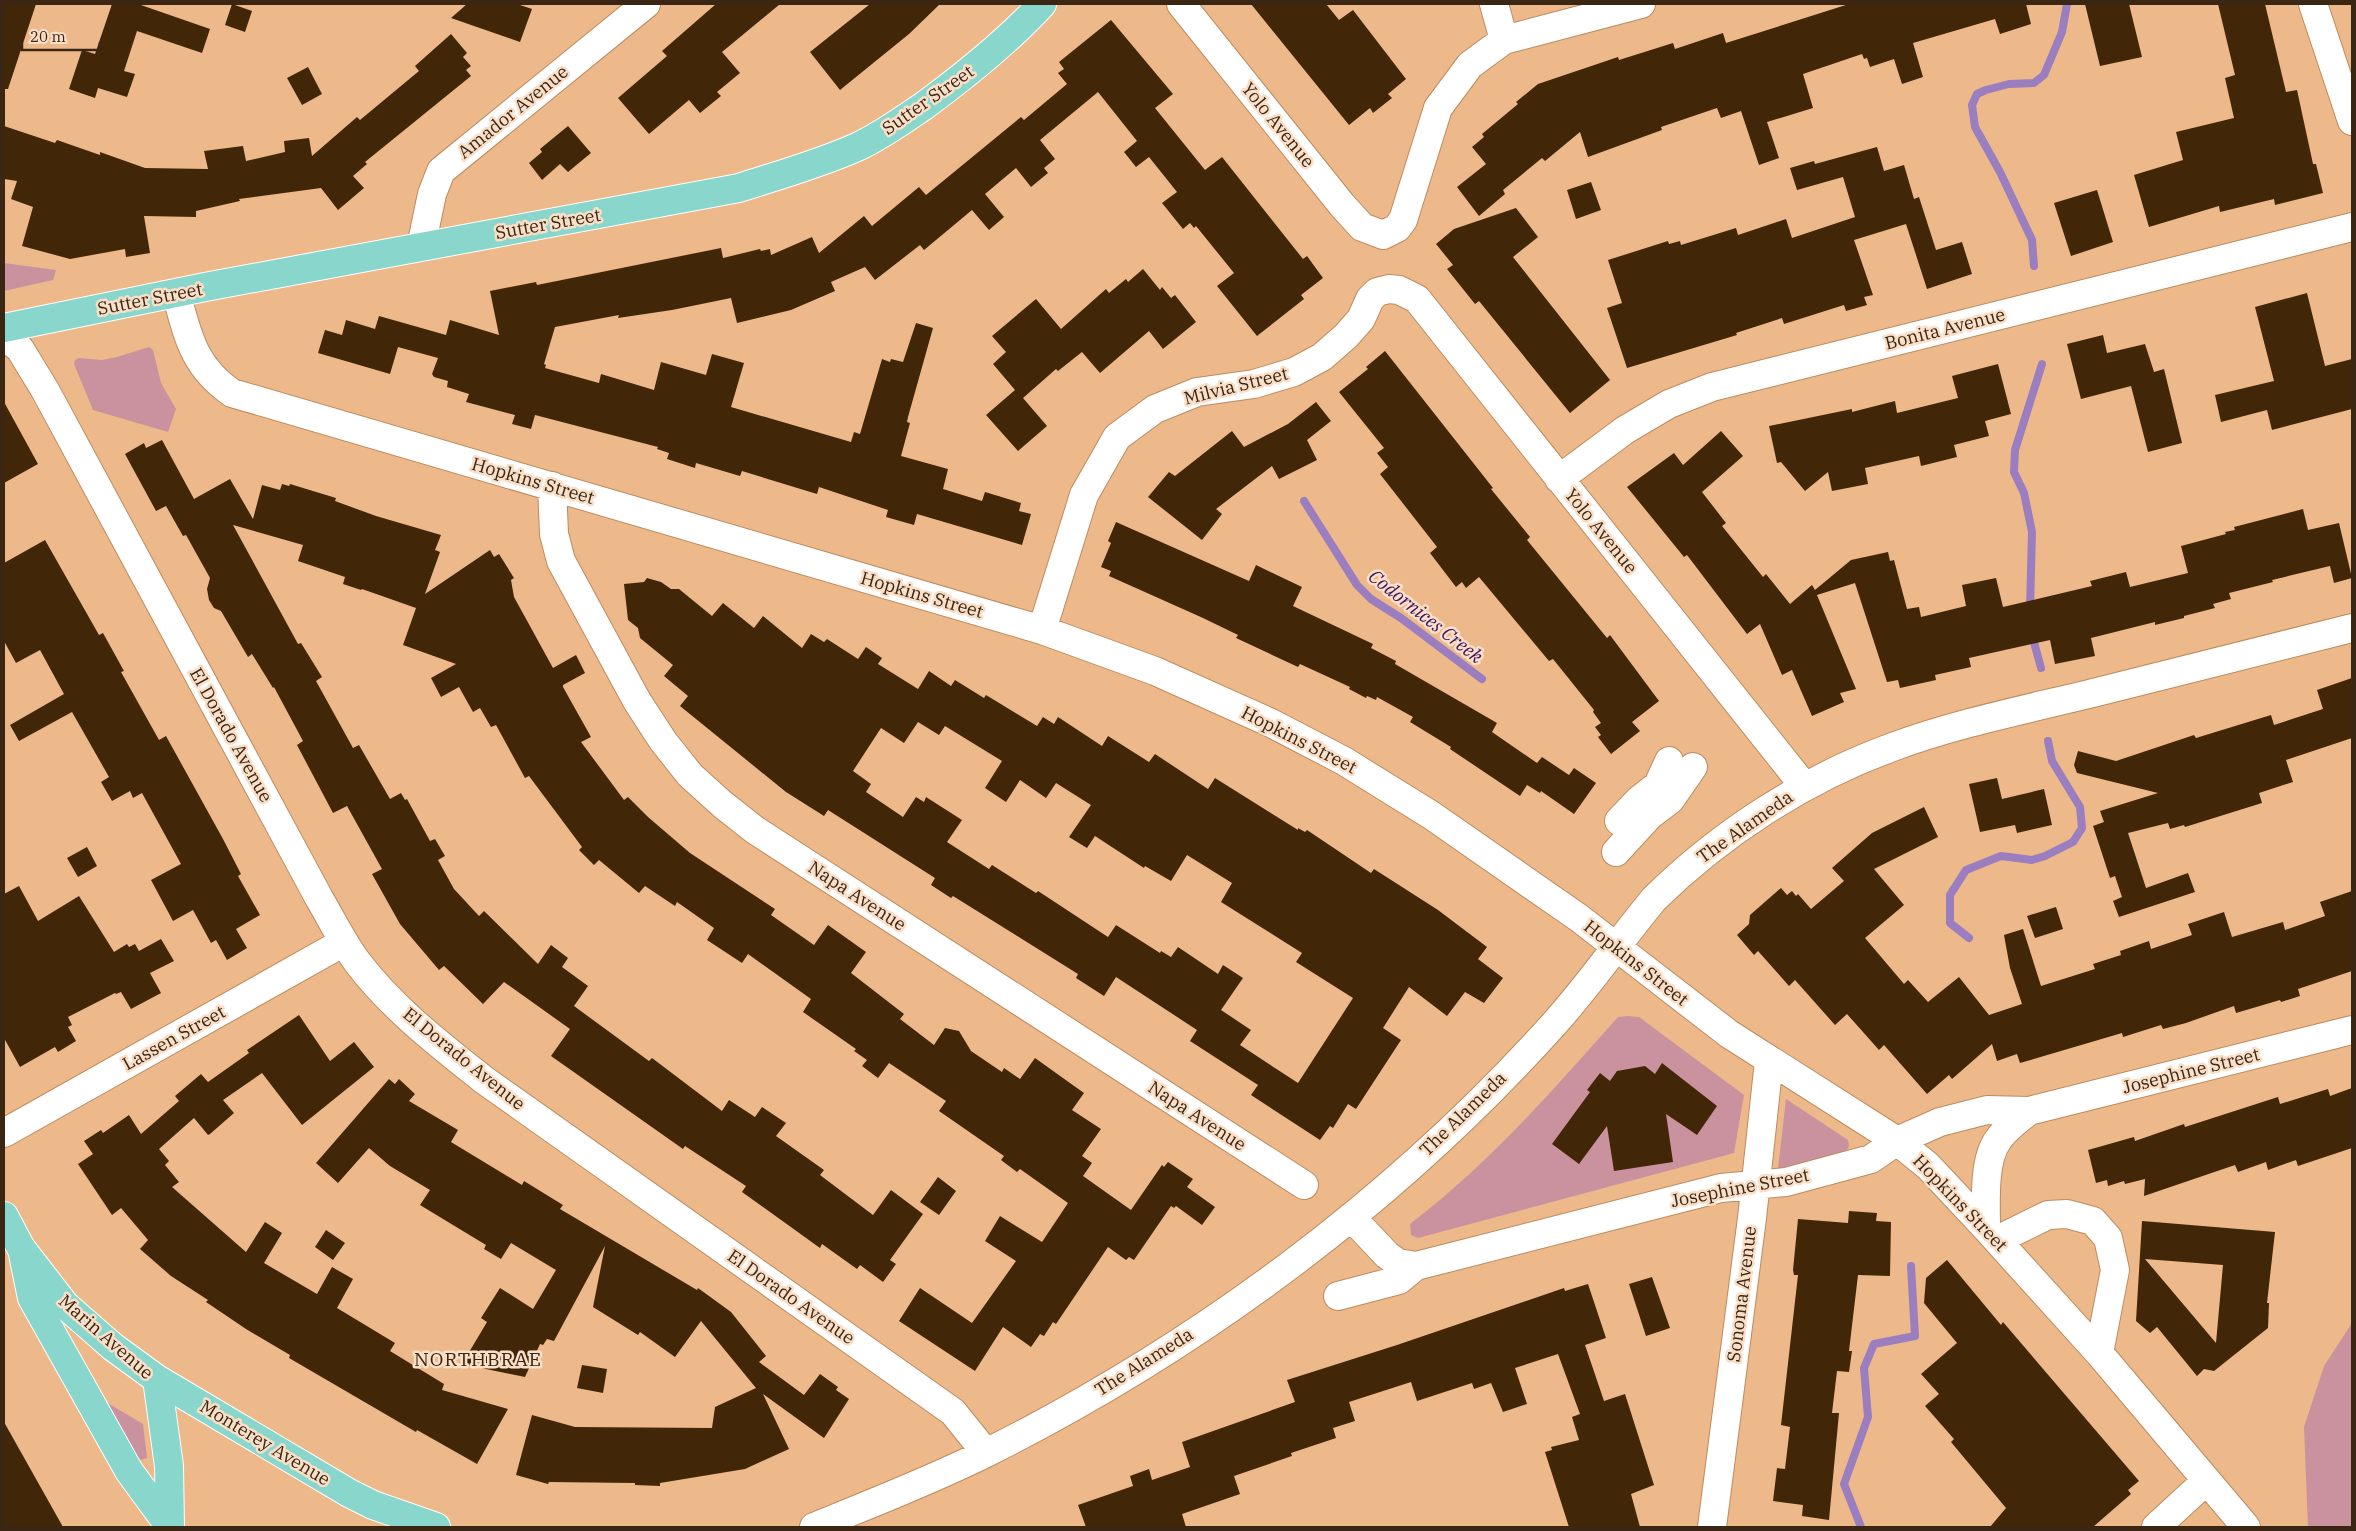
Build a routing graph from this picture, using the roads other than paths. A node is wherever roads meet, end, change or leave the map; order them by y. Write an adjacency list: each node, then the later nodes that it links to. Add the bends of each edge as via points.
1 (646, 4): 10 (street, Amador Avenue, via 441,171 432,194)
2 (1042, 4): 10 (main road, Sutter Street, via 1016,32 957,82 896,125 822,162 707,195)
3 (1181, 4): 7 (street, Yolo Avenue, via 1342,205 1362,227 1383,235 1397,228 1403,220 1438,108 1470,65)
4 (1494, 4): 7 (street)
5 (1641, 4): 7 (street)
6 (2313, 4): 8 (street)
7 (1504, 40)
8 (2352, 121)
9 (2352, 227): 15 (street, Bonita Avenue, via 1712,387 1669,404 1625,430)
10 (421, 246): 12 (main road, Sutter Street)
11 (1388, 289): 15 (street, Yolo Avenue, via 1399,290 1417,300); 18 (street, Milvia Street, via 1377,292 1370,299 1361,319 1322,357 1294,372 1254,384 1197,392 1155,409 1117,437 1084,495)
12 (176, 293): 13 (main road, Sutter Street); 16 (street, Hopkins Street, via 198,359 214,380 232,393)
13 (4, 328)
14 (4, 336): 22 (street, El Dorado Avenue, via 20,350 45,390)
15 (1559, 479): 20 (street, Yolo Avenue)
16 (552, 486): 18 (street, Hopkins Street); 29 (street, Napa Avenue, via 554,534 562,561 637,701 690,775 755,830)
17 (2352, 628): 20 (street, The Alameda, via 1974,722 1892,747)
18 (1042, 630): 23 (street, Hopkins Street, via 1155,671 1344,761 1431,815)
19 (1681, 764): 21 (street, via 1639,800)
20 (1804, 786): 23 (street, The Alameda, via 1698,858 1654,899)
21 (1610, 845)
22 (344, 942): 27 (street, Lassen Street); 39 (street, El Dorado Avenue, via 384,993 484,1080 953,1412)
23 (1616, 947): 25 (street, Hopkins Street); 32 (street, The Alameda, via 1554,1024 1525,1054 1450,1130)
24 (2352, 1030): 26 (street, Josephine Street)
25 (1769, 1061): 28 (street, Hopkins Street); 30 (street, Sonoma Avenue)
26 (2029, 1111): 28 (street, Josephine Street, via 1987,1110 1940,1122); 33 (street, Josephine Street, via 1997,1141 1988,1167)
27 (4, 1133)
28 (1897, 1141): 30 (street, Josephine Street, via 1871,1159 1786,1182); 33 (street, Hopkins Street, via 1928,1166)
29 (1304, 1185)
30 (1756, 1185): 35 (street, Josephine Street, via 1721,1188); 46 (street, Sonoma Avenue)
31 (4, 1216): 34 (main road, Marin Avenue)
32 (1351, 1218): 35 (street, via 1387,1255 1398,1263); 39 (street, The Alameda, via 1256,1290 1124,1378)
33 (1992, 1234): 37 (street, Hopkins Street); 37 (street, via 2048,1215 2068,1214 2093,1221 2108,1238 2115,1270)
34 (21, 1248): 38 (main road, Marin Avenue, via 65,1304 113,1347); 42 (main road, Marin Avenue, via 32,1298 128,1471)
35 (1416, 1266): 36 (street, Josephine Street, via 1398,1280)
36 (1338, 1296)
37 (2099, 1353): 40 (street, Hopkins Street)
38 (157, 1379): 41 (main road, Monterey Avenue); 42 (main road, Marin Avenue, via 169,1466)
39 (986, 1453): 45 (street, The Alameda)
40 (2206, 1482): 47 (street); 48 (street, Hopkins Street)
41 (373, 1506): 43 (main road, Monterey Avenue); 44 (main road, Monterey Avenue)
42 (170, 1527)
43 (398, 1527)
44 (436, 1527)
45 (814, 1527)
46 (1712, 1527)
47 (2156, 1527)
48 (2246, 1527)

